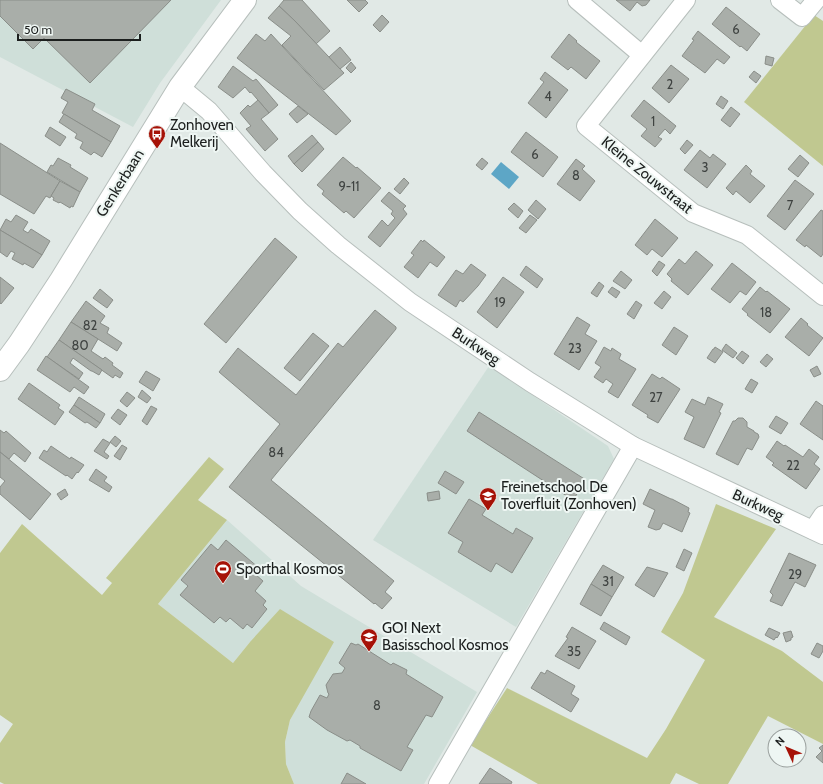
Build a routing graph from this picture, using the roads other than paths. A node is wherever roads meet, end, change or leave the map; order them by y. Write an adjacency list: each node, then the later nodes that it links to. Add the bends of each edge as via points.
1 (245, 0): 7 (street, Genkerbaan)
2 (576, 0): 6 (street)
3 (686, 0): 6 (street)
4 (780, 0): 5 (street, via 802,17)
5 (816, 0)
6 (642, 55): 8 (street, Kleine Zouwstraat, via 586,126 693,213 746,235)
7 (180, 87): 9 (street, Genkerbaan, via 61,280); 10 (street, Burkweg, via 209,111 300,211 372,274 530,382)
8 (823, 296)
9 (0, 370)
10 (633, 446): 12 (street, Burkweg); 13 (street)
11 (823, 515): 12 (street)
12 (818, 533)
13 (438, 784)

